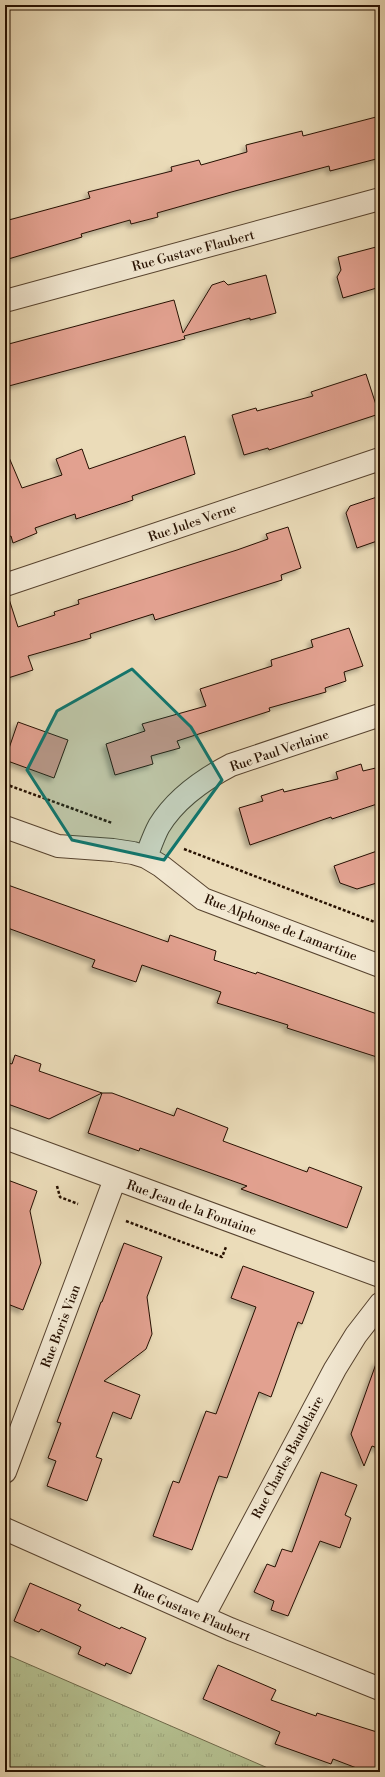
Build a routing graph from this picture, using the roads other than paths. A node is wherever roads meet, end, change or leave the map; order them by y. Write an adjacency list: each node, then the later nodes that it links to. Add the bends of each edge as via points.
1 (380, 199): 2 (street, Rue Gustave Flaubert)
2 (5, 301)
3 (380, 459): 4 (street, Rue Jules Verne)
4 (5, 585)
5 (380, 715): 7 (street, Rue Paul Verlaine, via 231,765 210,776 175,806 159,827)
6 (5, 827): 7 (street, Rue Alphonse de Lamartine, via 58,846 133,853)
7 (150, 848): 8 (street, Rue Alphonse de Lamartine, via 161,866 203,899)
8 (380, 966)
9 (5, 1138): 10 (street, Rue Jean de la Fontaine)
10 (115, 1179): 11 (street, Rue Jean de la Fontaine); 13 (street, Rue Boris Vian)
11 (380, 1276)
12 (380, 1304): 15 (street, Rue Charles Baudelaire, via 356,1335 328,1381)
13 (5, 1472)
14 (5, 1529): 15 (street, Rue Gustave Flaubert)
15 (203, 1617): 16 (street, Rue Gustave Flaubert)
16 (380, 1690)

